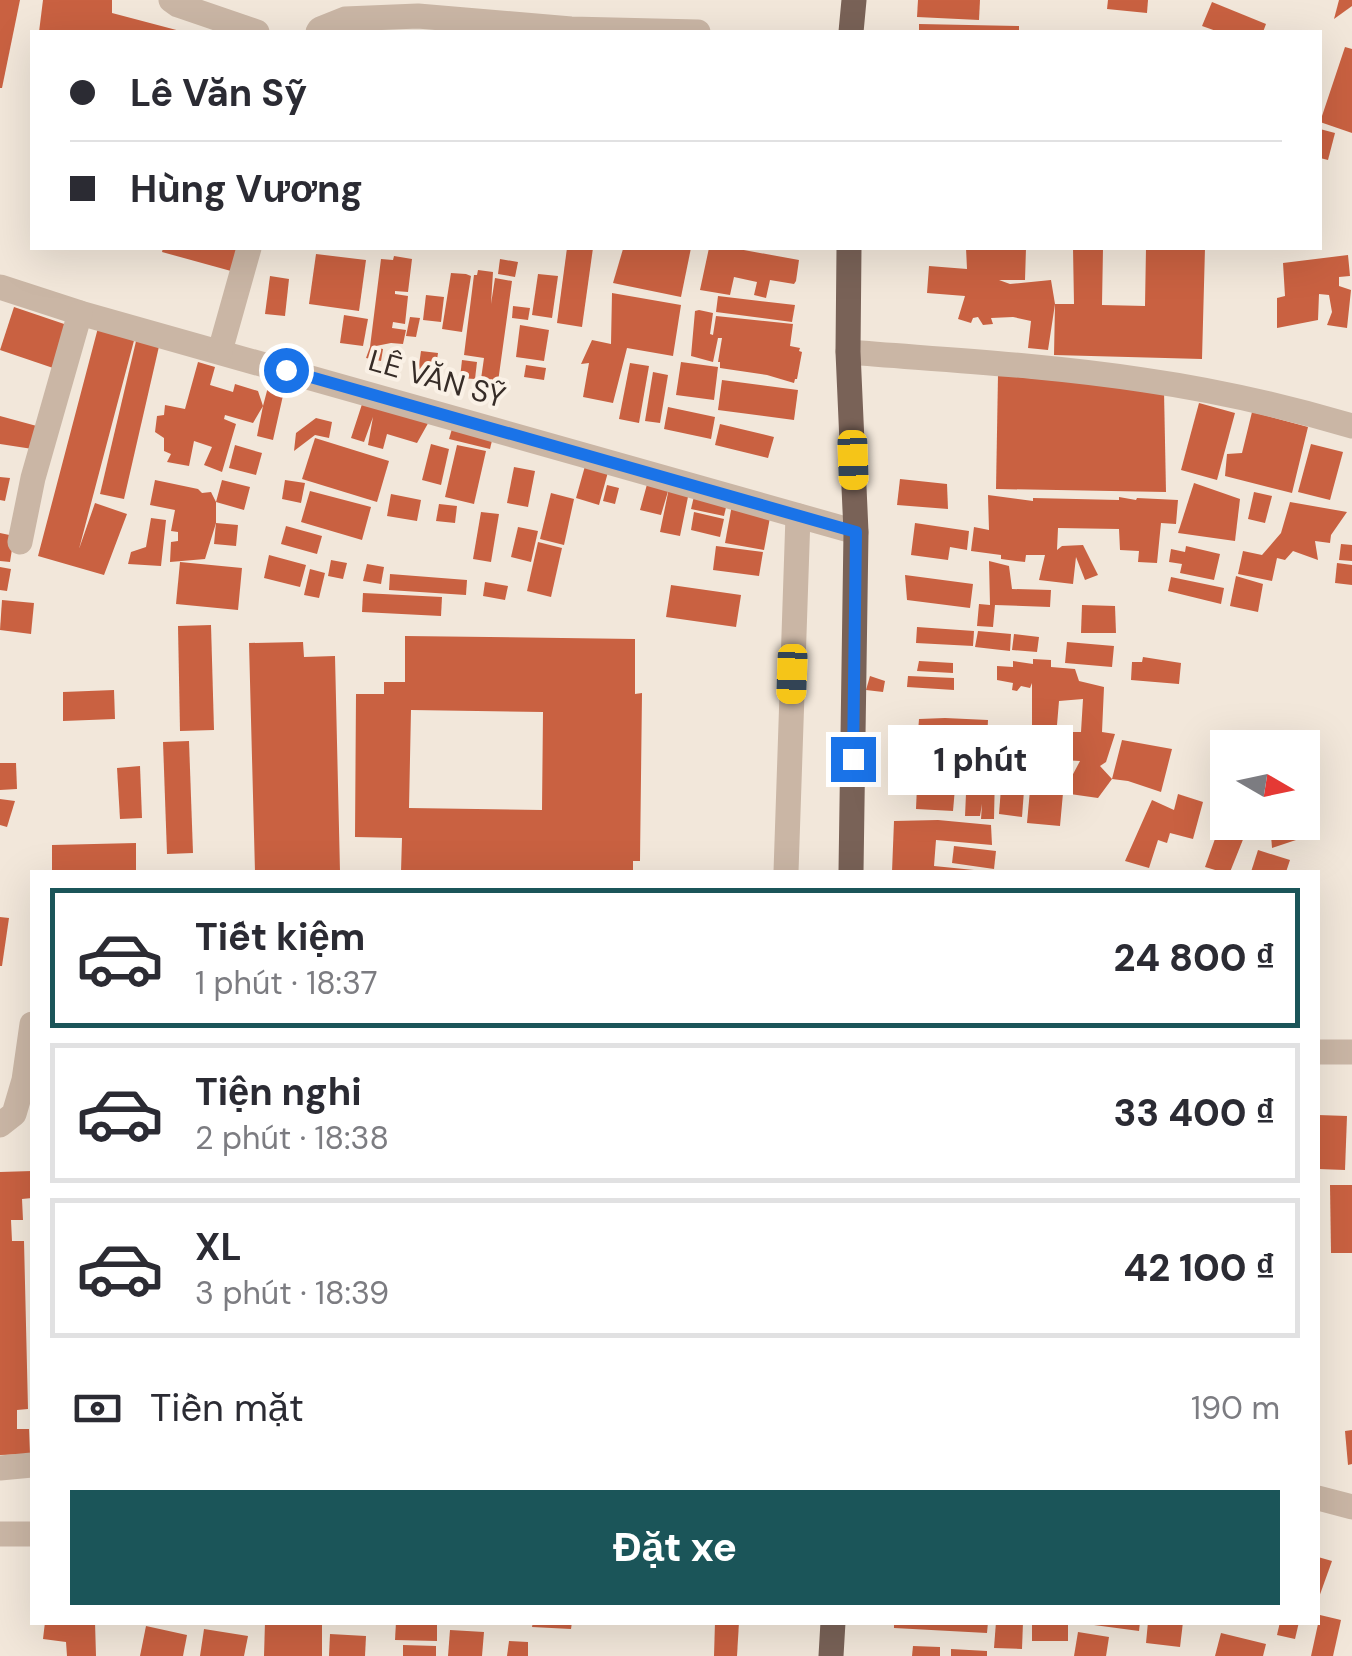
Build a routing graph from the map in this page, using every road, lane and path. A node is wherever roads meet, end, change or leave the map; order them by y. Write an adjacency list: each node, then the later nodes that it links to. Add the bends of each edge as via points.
1 (170, 0): 4 (street)
2 (854, 0): 7 (main road)
3 (347, 9): 5 (street); 6 (street)
4 (251, 30)
5 (319, 30)
6 (614, 30)
7 (851, 30)
8 (248, 250): 12 (street)
9 (849, 250): 13 (main road)
10 (2, 297): 11 (street, LÊ VĂN SỸ)
11 (80, 313): 12 (street, LÊ VĂN SỸ); 17 (street)
12 (220, 350): 15 (street, LÊ VĂN SỸ)
13 (848, 352): 14 (street, via 1144,380); 16 (main road)
14 (1350, 419)
15 (798, 516): 16 (street, LÊ VĂN SỸ); 18 (street)
16 (856, 532): 19 (main road)
17 (20, 542)
18 (786, 870)
19 (851, 870)
20 (1352, 1028): 23 (street)
21 (30, 1052): 24 (street)
22 (1320, 1052): 23 (street)
23 (1351, 1052)
24 (28, 1080): 25 (street, via 14,1114)
25 (0, 1125)
26 (30, 1465): 27 (street)
27 (0, 1468)
28 (1320, 1499): 29 (street)
29 (1352, 1507)
30 (0, 1534): 31 (street)
31 (30, 1534)
32 (832, 1625): 33 (main road)
33 (831, 1656)

